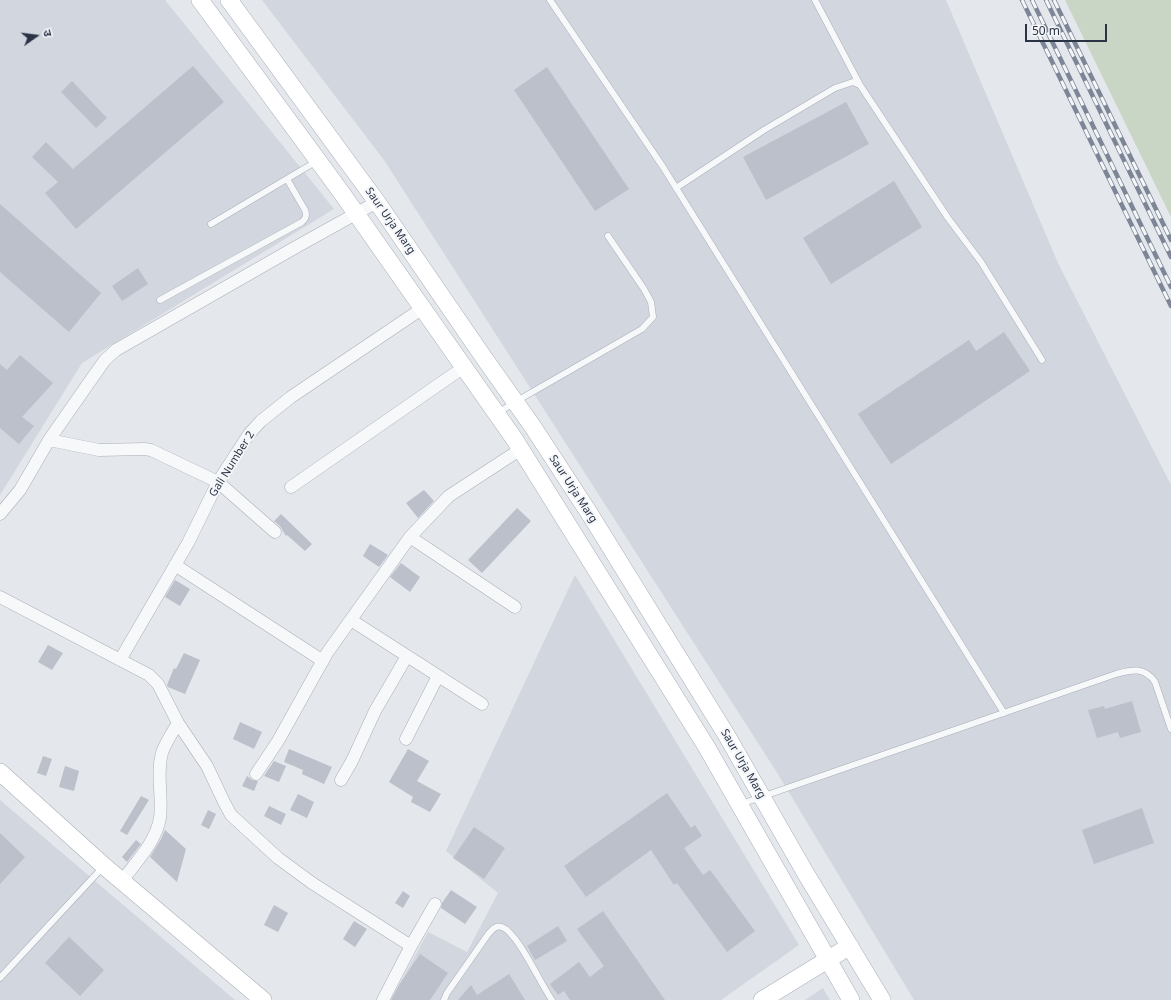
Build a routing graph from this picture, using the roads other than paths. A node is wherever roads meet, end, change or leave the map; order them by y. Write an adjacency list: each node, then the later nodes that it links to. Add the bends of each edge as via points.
1 (200, 0): 6 (street, Saur Urja Marg)
2 (229, 0): 9 (street, Saur Urja Marg)
3 (550, 0): 8 (lane)
4 (815, 0): 5 (lane)
5 (860, 85): 8 (lane, via 853,82 835,88 764,130); 15 (lane, via 948,218 981,262)
6 (318, 160): 7 (lane); 10 (street, Saur Urja Marg)
7 (287, 178): 11 (lane); 13 (lane, via 306,210 306,218 302,222)
8 (676, 188): 37 (lane)
9 (377, 202): 10 (street); 17 (street, Saur Urja Marg)
10 (356, 213): 14 (street, Saur Urja Marg); 19 (street, via 116,350 94,374)
11 (210, 224)
12 (608, 236): 17 (lane, via 644,289 651,302 654,317 642,329)
13 (160, 300)
14 (423, 308): 16 (street, Saur Urja Marg); 21 (street, Gali Number 2, via 291,397 261,421 240,447)
15 (1042, 360)
16 (464, 367): 18 (street, Saur Urja Marg); 22 (street)
17 (515, 402): 18 (lane); 26 (street, Saur Urja Marg)
18 (497, 414): 20 (street, Saur Urja Marg)
19 (49, 440): 21 (street, via 99,450 151,450); 23 (street, via 20,490)
20 (520, 449): 25 (street, via 448,496); 28 (street, Saur Urja Marg)
21 (218, 482): 24 (street); 27 (street, Gali Number 2)
22 (291, 487)
23 (0, 514)
24 (276, 532)
25 (410, 537): 30 (street); 31 (street)
26 (614, 554): 28 (street); 44 (street, Saur Urja Marg)
27 (175, 565): 33 (street, Gali Number 2); 34 (street)
28 (595, 567): 45 (street, Saur Urja Marg)
29 (0, 597): 33 (street)
30 (515, 607)
31 (351, 620): 32 (street); 34 (street)
32 (407, 656): 35 (street); 43 (street)
33 (120, 660): 38 (street, via 149,675 158,684)
34 (323, 661): 42 (street, via 278,741)
35 (438, 676): 36 (street); 40 (street)
36 (482, 704)
37 (1004, 713): 39 (lane, via 1116,674 1140,671 1150,675 1154,682); 44 (lane)
38 (178, 723): 47 (street, via 162,752 160,812 156,830 151,842); 49 (street, via 207,766 231,815 278,858 312,883)
39 (1171, 729)
40 (406, 739)
41 (0, 772): 46 (street)
42 (256, 774)
43 (341, 780)
44 (762, 796): 45 (lane); 50 (street, Saur Urja Marg)
45 (740, 805): 51 (street, Saur Urja Marg)
46 (104, 866): 47 (street); 52 (lane)
47 (122, 881): 54 (street)
48 (435, 904): 49 (street)
49 (411, 946): 55 (street)
50 (850, 946): 51 (street); 59 (street, Saur Urja Marg)
51 (828, 960): 57 (street); 58 (street, Saur Urja Marg)
52 (0, 978)
53 (550, 999): 56 (lane, via 515,939 507,930 500,927 489,932)
54 (263, 1000)
55 (383, 1000)
56 (444, 1000)
57 (762, 1000)
58 (851, 1000)
59 (882, 1000)

